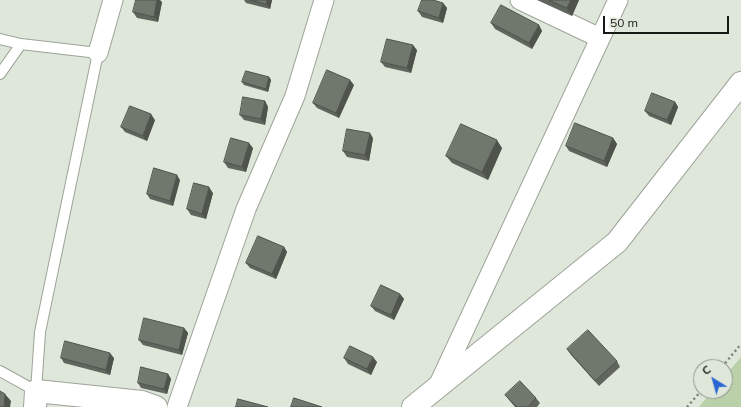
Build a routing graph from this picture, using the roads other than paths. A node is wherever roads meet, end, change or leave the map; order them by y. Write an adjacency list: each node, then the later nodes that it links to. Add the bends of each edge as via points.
1 (113, 0): 8 (street)
2 (324, 0): 15 (street, via 295,96 246,209)
3 (520, 0): 6 (street)
4 (618, 0): 6 (street)
5 (0, 38): 7 (lane)
6 (600, 38): 12 (street)
7 (21, 44): 8 (lane); 9 (lane)
8 (98, 53): 13 (lane, via 40,332)
9 (0, 74)
10 (740, 87): 12 (street, via 617,242)
11 (0, 371): 13 (lane)
12 (439, 384): 16 (street)
13 (35, 399): 14 (street, via 142,402)
14 (156, 407)
15 (177, 407)
16 (413, 407)

